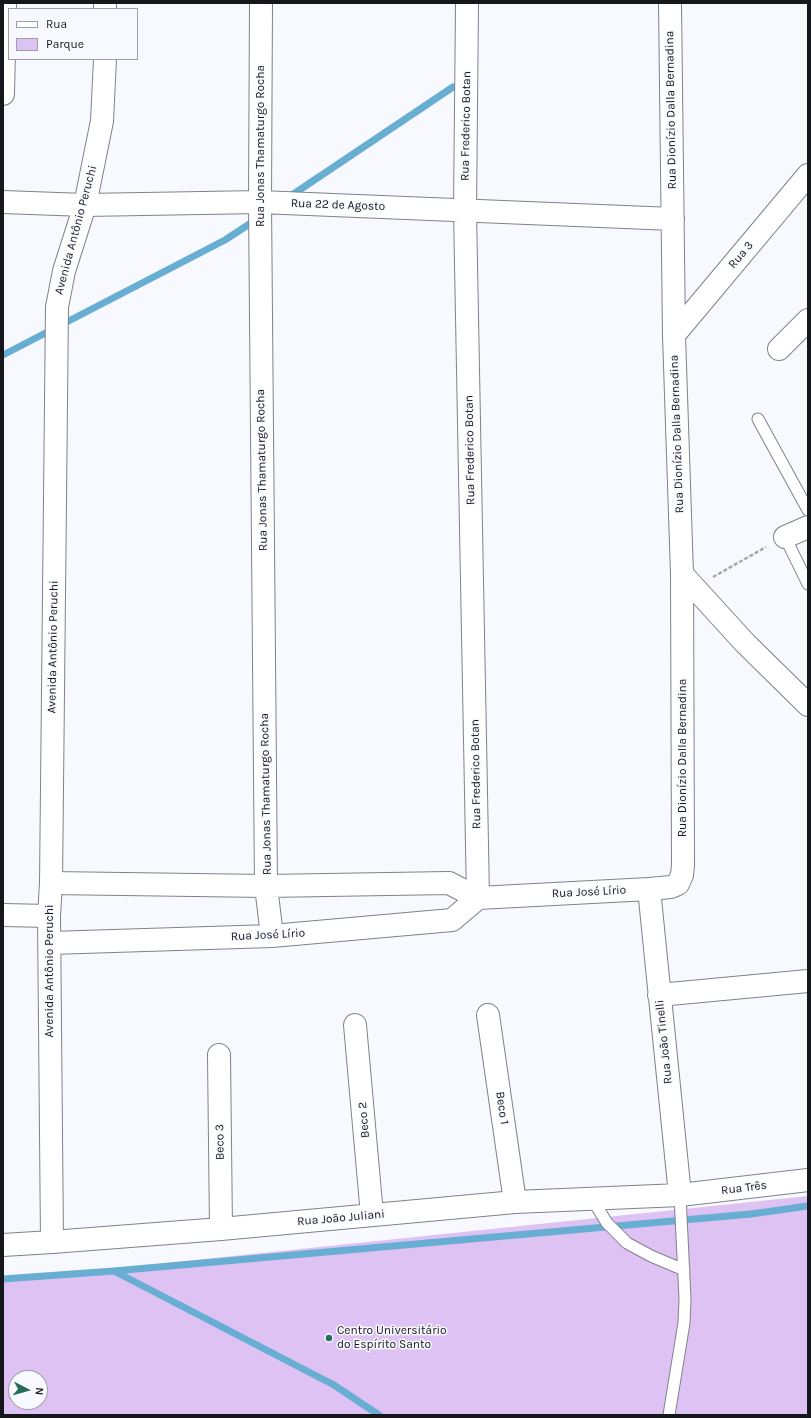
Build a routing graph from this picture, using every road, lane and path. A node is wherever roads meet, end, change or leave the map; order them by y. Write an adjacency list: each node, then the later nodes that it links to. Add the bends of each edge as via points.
1 (5, 3): 5 (street)
2 (261, 3): 10 (street, Rua Jonas Thamaturgo Rocha)
3 (468, 3): 12 (street, Rua Frederico Botan)
4 (670, 3): 13 (street, Rua Dionízio Dalla Bernadina)
5 (4, 36): 7 (street)
6 (105, 60): 11 (street, Avenida Antônio Peruchi, via 102,121)
7 (3, 94)
8 (808, 175): 15 (street, Rua 3)
9 (3, 202): 11 (street, Rua 22 de Agosto)
10 (260, 202): 11 (street, Rua 22 de Agosto); 12 (street, Rua 22 de Agosto); 26 (street, Rua Jonas Thamaturgo Rocha)
11 (85, 206): 25 (street, Avenida Antônio Peruchi, via 64,271 57,307)
12 (465, 211): 13 (street, Rua 22 de Agosto); 28 (street, Rua Frederico Botan)
13 (673, 219): 15 (street, Rua Dionízio Dalla Bernadina)
14 (807, 325): 16 (street)
15 (674, 335): 21 (street, Rua Dionízio Dalla Bernadina)
16 (779, 349)
17 (758, 419): 18 (lane)
18 (808, 510)
19 (808, 527): 20 (street)
20 (785, 537): 21 (path); 22 (lane)
21 (688, 581): 23 (street, via 750,648); 24 (street, Rua Dionízio Dalla Bernadina)
22 (808, 584)
23 (808, 705)
24 (683, 865): 27 (street, Rua José Lírio, via 678,884)
25 (51, 883): 26 (street); 30 (street, Avenida Antônio Peruchi)
26 (266, 886): 28 (street, via 449,883); 31 (street, Rua Jonas Thamaturgo Rocha)
27 (649, 889): 28 (street, Rua José Lírio); 34 (street, Rua João Tinelli)
28 (478, 898): 31 (street, Rua José Lírio, via 452,920)
29 (3, 915): 30 (street)
30 (49, 916): 32 (street, Avenida Antônio Peruchi)
31 (272, 936): 32 (street, Rua José Lírio)
32 (50, 943): 44 (street, Avenida Antônio Peruchi)
33 (808, 981): 34 (street)
34 (659, 995): 39 (street, Rua João Tinelli)
35 (488, 1014): 41 (street, Beco 1)
36 (355, 1025): 42 (street, Beco 2)
37 (219, 1055): 43 (street, Beco 3)
38 (808, 1180): 39 (street, Rua Três)
39 (680, 1195): 40 (street, Rua João Juliani); 46 (lane)
40 (592, 1199): 41 (street, Rua João Juliani); 46 (lane, via 606,1222 627,1243)
41 (516, 1202): 42 (street, Rua João Juliani)
42 (372, 1215): 43 (street, Rua João Juliani)
43 (221, 1229): 44 (street, Rua João Juliani)
44 (52, 1242): 45 (street, Rua João Juliani)
45 (3, 1245)
46 (684, 1270): 47 (lane, via 684,1323)
47 (669, 1415)

